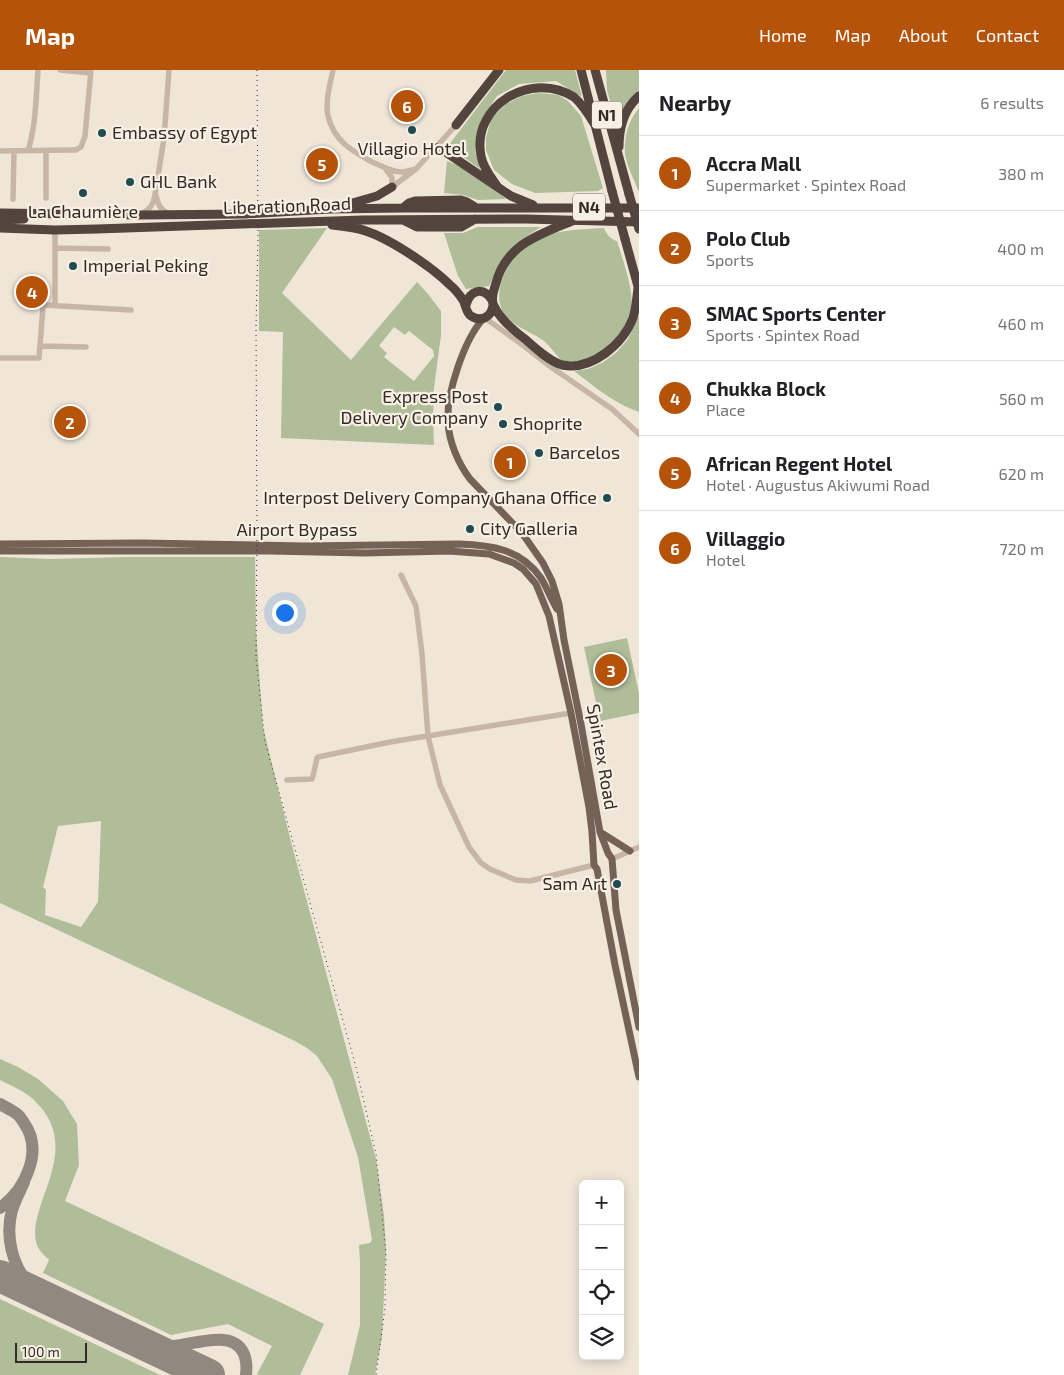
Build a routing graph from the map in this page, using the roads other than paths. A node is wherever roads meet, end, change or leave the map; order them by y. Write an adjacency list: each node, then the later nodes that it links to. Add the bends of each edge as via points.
1 (38, 70): 15 (street, via 35,119)
2 (60, 70): 8 (street)
3 (169, 70): 22 (street, via 164,138)
4 (333, 70): 18 (street, via 327,107 339,138 358,155)
5 (499, 70): 10 (highway)
6 (581, 70): 11 (highway, N1)
7 (595, 70): 17 (highway, N1)
8 (90, 72): 16 (street, via 83,144 76,150)
9 (639, 96): 17 (highway, via 632,102 621,124)
10 (456, 124): 12 (street)
11 (595, 125): 20 (highway, via 574,97 557,88 525,86 502,98 484,122 480,149 483,164); 41 (highway, N1, bridge)
12 (437, 148): 19 (street); 20 (highway)
13 (0, 151): 14 (street)
14 (14, 151): 15 (street); 24 (street)
15 (28, 151): 16 (street)
16 (46, 151): 23 (street)
17 (619, 160): 37 (highway, N1, bridge)
18 (385, 168): 19 (street, via 402,172); 21 (street, via 392,178)
19 (416, 169): 21 (street)
20 (498, 186): 25 (highway, via 516,199)
21 (392, 187): 27 (highway, via 377,196)
22 (155, 195): 30 (street, via 158,206); 31 (street, via 151,209)
23 (46, 198)
24 (13, 199)
25 (539, 207): 26 (highway, N4); 27 (highway, Liberation Road, via 475,207 461,200 415,201 402,208)
26 (639, 208)
27 (330, 209): 30 (highway, Liberation Road)
28 (0, 213): 29 (highway, Liberation Road)
29 (41, 214): 31 (highway, Liberation Road); 32 (highway, via 26,219)
30 (171, 214): 31 (highway, Liberation Road)
31 (140, 215)
32 (0, 220)
33 (575, 220): 34 (highway, Liberation Road); 35 (highway, N4); 42 (highway, via 525,242 508,257 498,275)
34 (312, 222): 38 (highway, Liberation Road); 43 (highway, via 360,229 392,243 450,284)
35 (639, 222)
36 (0, 228): 38 (highway, Liberation Road)
37 (639, 229)
38 (55, 230): 39 (street)
39 (55, 248): 40 (street); 44 (street)
40 (108, 249)
41 (639, 289): 42 (highway, via 633,317 615,346 577,366 554,362 508,324)
42 (493, 303): 43 (highway, via 488,294 477,292 470,295); 46 (highway, via 490,314)
43 (466, 305): 46 (highway, via 471,316)
44 (54, 306): 45 (street); 47 (street, via 43,305)
45 (131, 310)
46 (484, 318): 50 (street, via 612,409); 55 (main road, Spintex Road, via 464,349 460,362 448,413 449,432 463,470 522,533 544,562)
47 (40, 346): 48 (street); 49 (street, via 38,359)
48 (86, 347)
49 (0, 358)
50 (639, 434)
51 (0, 544): 55 (main road, Airport Bypass, via 483,545 514,554 529,566 541,579)
52 (0, 551): 54 (main road, Airport Bypass, via 366,553 449,550 479,553 503,558 523,569 536,584)
53 (400, 575): 57 (street, via 416,606)
54 (549, 616): 56 (main road, Spintex Road)
55 (560, 616): 59 (main road, Spintex Road)
56 (571, 713): 57 (street); 63 (main road, Spintex Road, via 589,807)
57 (428, 736): 58 (street, via 318,757 312,778); 63 (street, via 440,785 469,847 481,863 524,881)
58 (287, 780)
59 (600, 832): 61 (main road); 62 (main road, Spintex Road)
60 (639, 847): 61 (street)
61 (630, 851): 62 (street)
62 (610, 860): 63 (main road, via 605,871); 63 (main road, via 600,853); 64 (main road, Spintex Road, via 616,910)
63 (595, 864): 65 (main road, Spintex Road)
64 (639, 1027)
65 (639, 1077)

